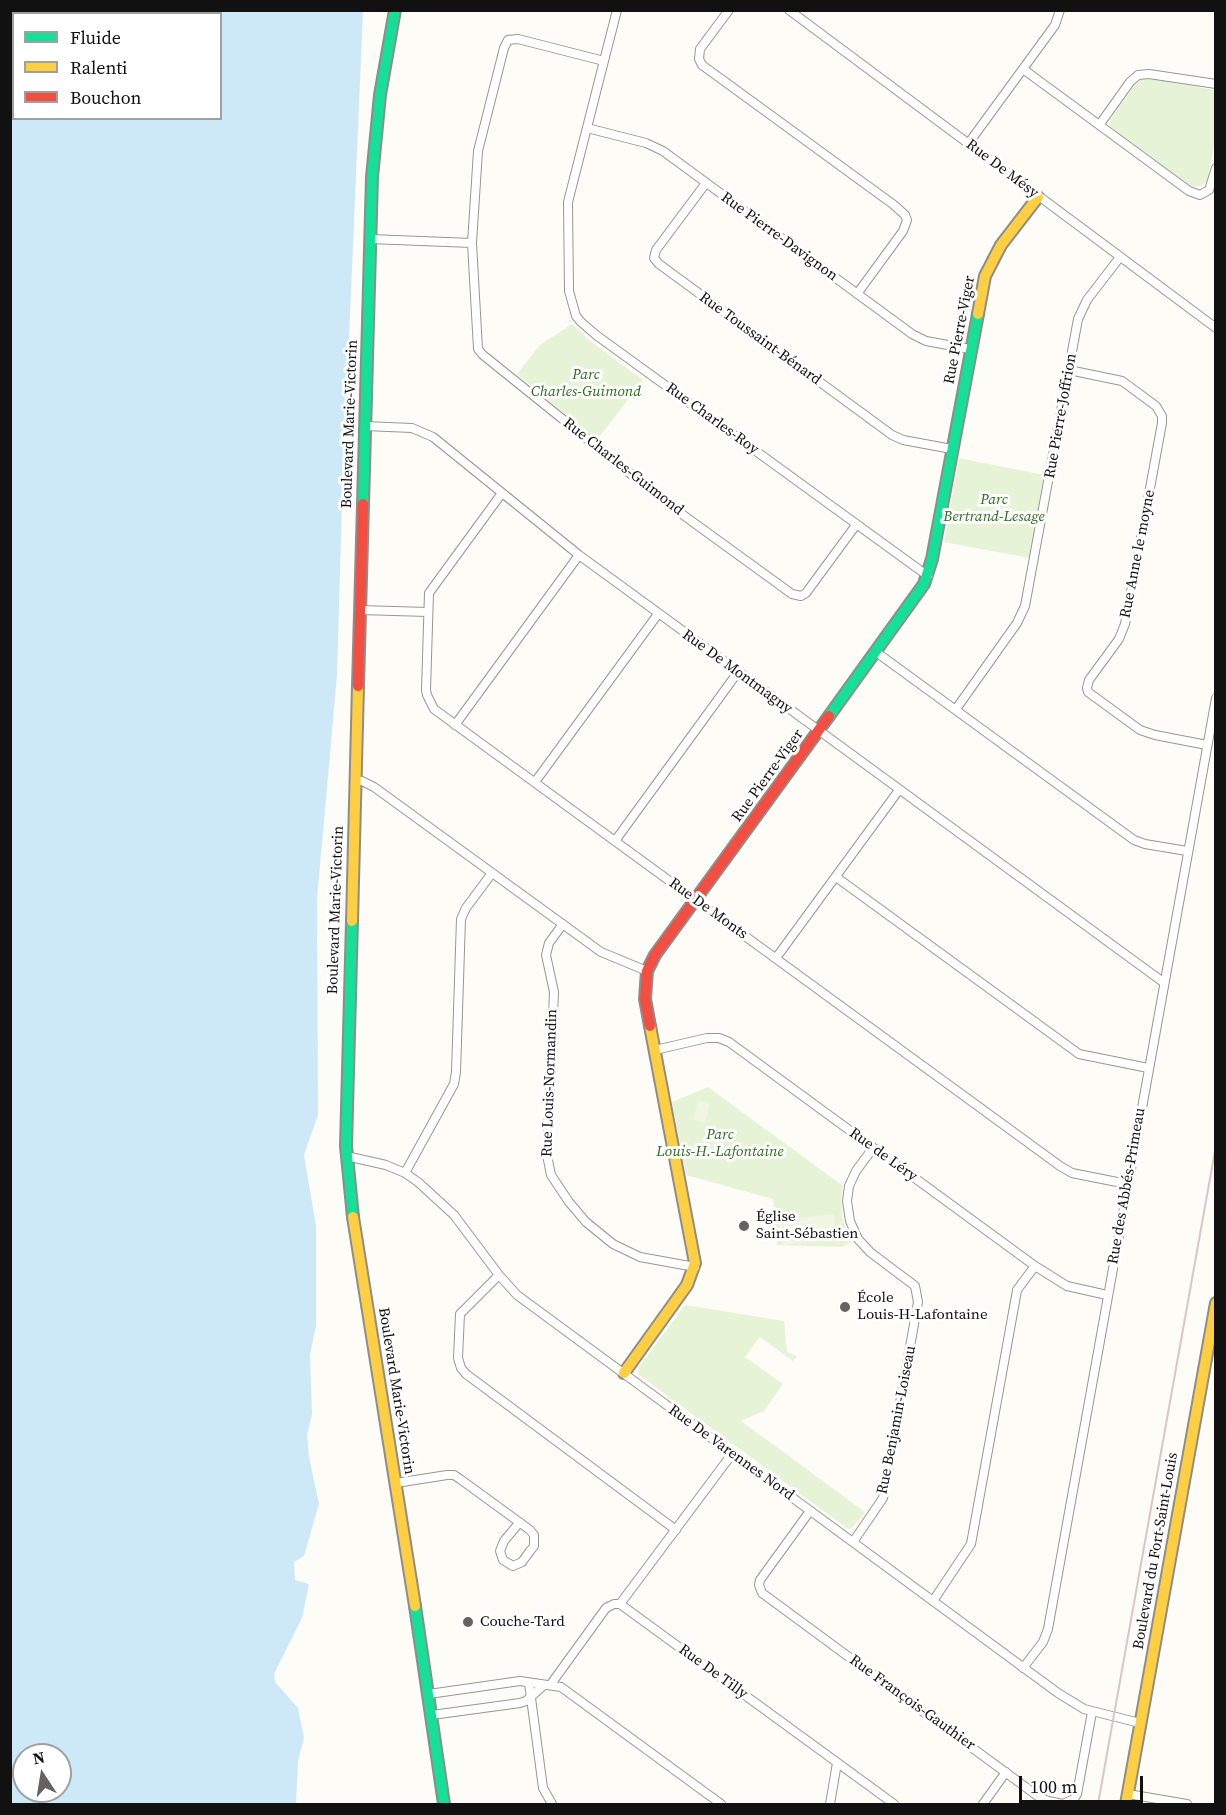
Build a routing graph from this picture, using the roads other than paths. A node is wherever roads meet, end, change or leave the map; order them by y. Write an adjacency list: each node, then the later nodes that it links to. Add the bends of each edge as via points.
1 (395, 10): 15 (street, Boulevard Marie-Victorin, via 377,116)
2 (617, 10): 6 (street, Rue Charles-Roy)
3 (729, 10): 18 (street, via 700,49 702,65 905,215 903,231)
4 (789, 10): 11 (street, Rue De Mésy)
5 (1060, 10): 7 (street, via 1055,25)
6 (604, 61): 10 (street, Rue Charles-Roy); 16 (street, Rue Charles-Guimond, via 523,39 513,38 506,43 478,146)
7 (1023, 69): 9 (street); 11 (street)
8 (1215, 84): 9 (street, via 1138,75)
9 (1100, 124): 12 (street, via 1194,194 1209,190)
10 (587, 128): 13 (street, Rue Pierre-Davignon, via 655,147); 25 (street, Rue Charles-Roy, via 567,211 569,291 576,316 596,335)
11 (968, 144): 14 (street, Rue De Mésy)
12 (1215, 168)
13 (706, 183): 18 (street, Rue Pierre-Davignon); 23 (street, Rue Toussaint-Bénard, via 656,250 654,258 659,264 892,435)
14 (1038, 196): 17 (street, Rue De Mésy); 20 (street, Rue Pierre-Viger, via 989,266 980,291)
15 (370, 239): 16 (street); 22 (street, Boulevard Marie-Victorin)
16 (472, 243): 25 (street, Rue Charles-Guimond, via 476,341 480,352 668,504 792,594 801,596)
17 (1120, 257): 19 (street, Rue De Mésy); 21 (street, Rue Pierre-Joffrion, via 1082,309)
18 (857, 294): 20 (street, Rue Pierre-Davignon, via 919,338)
19 (1215, 328)
20 (970, 349): 23 (street, Rue Pierre-Viger)
21 (1069, 370): 34 (street, Rue Pierre-Joffrion, via 1027,600 1017,623); 37 (street, Rue Anne le moyne, via 1122,381 1156,406 1162,416 1125,624 1087,688 1140,730)
22 (365, 426): 24 (street, Rue De Montmagny, via 405,427 427,433); 28 (street, Boulevard Marie-Victorin)
23 (952, 449): 27 (street, Rue Pierre-Viger)
24 (502, 493): 26 (street, Rue De Montmagny); 29 (street, Rue De Monts, via 431,588)
25 (856, 525): 27 (street, Rue Charles-Roy)
26 (579, 555): 30 (street, Rue De Montmagny); 35 (street)
27 (928, 576): 31 (street, Rue Pierre-Viger)
28 (359, 610): 29 (street); 38 (street, Boulevard Marie-Victorin)
29 (428, 612): 35 (street, Rue De Monts, via 427,695 434,708)
30 (658, 614): 32 (street, Rue De Montmagny); 39 (street)
31 (876, 652): 34 (street); 36 (street, Rue Pierre-Viger)
32 (738, 672): 36 (street, Rue De Montmagny); 41 (street)
33 (1215, 699): 37 (street, Rue des Abbés-Primeau)
34 (956, 709): 42 (street, via 1134,840)
35 (456, 725): 39 (street, Rue De Monts)
36 (819, 731): 40 (street, Rue De Montmagny); 45 (street, Rue Pierre-Viger)
37 (1207, 745): 42 (street, Rue des Abbés-Primeau)
38 (355, 780): 43 (street, via 374,787); 53 (street, Boulevard Marie-Victorin)
39 (535, 782): 41 (street, Rue De Monts)
40 (899, 790): 44 (street); 49 (street, Rue De Montmagny)
41 (615, 841): 45 (street, Rue De Monts)
42 (1187, 851): 49 (street, Rue des Abbés-Primeau)
43 (492, 873): 46 (street); 54 (street, via 461,918 454,1084)
44 (836, 877): 47 (street); 51 (street, via 1079,1054)
45 (696, 900): 47 (street, Rue De Monts); 48 (street, Rue Pierre-Viger)
46 (563, 924): 48 (street, via 607,956); 57 (street, Rue Louis-Normandin, via 549,943 546,955 554,992 547,1155 550,1174 586,1222 621,1250)
47 (777, 958): 55 (street, Rue De Monts, via 1060,1166 1081,1175)
48 (647, 971): 50 (street, Rue Pierre-Viger, via 645,999)
49 (1163, 982): 51 (street, Rue des Abbés-Primeau)
50 (655, 1050): 52 (street, Rue de Léry, via 707,1038 724,1039); 57 (street, Rue Pierre-Viger)
51 (1148, 1068): 55 (street, Rue des Abbés-Primeau)
52 (873, 1148): 56 (street, Rue de Léry); 67 (street, Rue Benjamin-Loiseau, via 849,1186 850,1221 863,1245 915,1286 918,1302 885,1491)
53 (346, 1156): 54 (street, Rue De Varennes Nord); 63 (street, Boulevard Marie-Victorin)
54 (405, 1173): 58 (street, Rue De Varennes Nord, via 447,1207)
55 (1127, 1184): 59 (street, Rue des Abbés-Primeau)
56 (1035, 1266): 59 (street, Rue de Léry, via 1067,1286); 68 (street, via 1017,1290 972,1539 965,1556)
57 (695, 1267): 61 (street, via 687,1286)
58 (500, 1275): 61 (street, Rue De Varennes Nord, via 517,1295); 66 (street, via 460,1314 461,1368)
59 (1107, 1295): 70 (street, Rue des Abbés-Primeau, via 1048,1629)
60 (1215, 1303): 77 (street, Boulevard du Fort-Saint-Louis)
61 (624, 1373): 62 (street, Rue De Varennes Nord)
62 (732, 1454): 64 (street, Rue De Varennes Nord); 66 (street)
63 (396, 1483): 65 (street, via 453,1475); 73 (street, Boulevard Marie-Victorin)
64 (810, 1511): 67 (street, Rue De Varennes Nord); 79 (street, Rue François-Gauthier, via 760,1580 762,1593)
65 (519, 1523): 65 (street, via 534,1535 534,1546 522,1562 513,1566 500,1551)
66 (676, 1530): 69 (street)
67 (853, 1542): 68 (street, Rue De Varennes Nord)
68 (933, 1601): 70 (street, Rue De Varennes Nord)
69 (620, 1604): 72 (street, via 606,1608); 78 (street, Rue De Tilly)
70 (1023, 1668): 75 (street, Rue De Varennes Nord, via 1066,1699)
71 (529, 1683): 72 (street); 73 (street); 74 (street)
72 (547, 1685): 74 (street); 83 (street, via 561,1687)
73 (429, 1694): 76 (street, Boulevard Marie-Victorin)
74 (531, 1696): 76 (street, via 520,1703); 82 (street, via 543,1788)
75 (1092, 1712): 77 (street, Rue De Varennes Nord); 79 (street, Rue François-Gauthier, via 1077,1794 1069,1802 1048,1802)
76 (432, 1715): 81 (street, Boulevard Marie-Victorin)
77 (1140, 1723): 80 (street, Boulevard du Fort-Saint-Louis)
78 (837, 1763): 84 (street); 85 (street, Rue De Tilly)
79 (1006, 1772): 86 (street)
80 (1127, 1799): 87 (street)
81 (444, 1804)
82 (552, 1804)
83 (721, 1804)
84 (830, 1804)
85 (894, 1804)
86 (983, 1804)
87 (1187, 1804)

